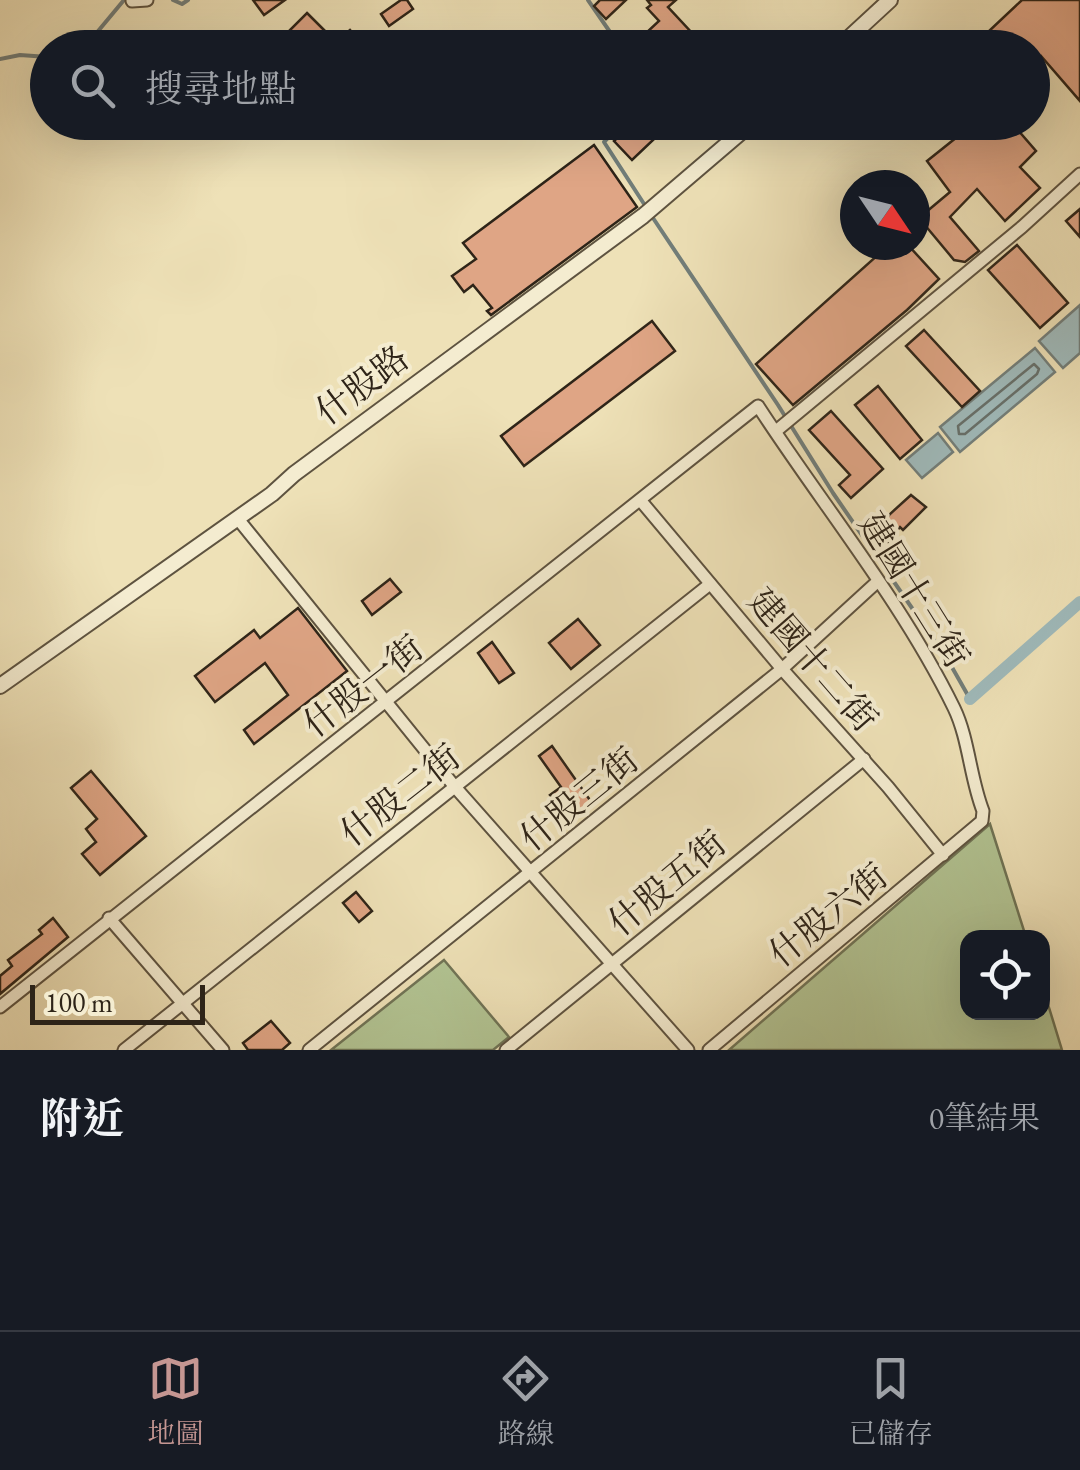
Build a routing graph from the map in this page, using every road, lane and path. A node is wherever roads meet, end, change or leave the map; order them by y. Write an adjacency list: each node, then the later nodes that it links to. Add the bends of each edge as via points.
1 (146, 0): 3 (street)
2 (890, 0): 4 (street)
3 (132, 1)
4 (858, 30)
5 (732, 140): 10 (street, 什股路, via 643,216)
6 (1080, 174): 8 (street)
7 (758, 406): 8 (street, 建國十三街); 9 (street, 什股一街)
8 (776, 431): 11 (street, 建國十三街)
9 (641, 501): 12 (street, 建國十二街); 15 (street, 什股一街)
10 (238, 519): 14 (street, 什股路); 15 (street)
11 (878, 582): 13 (street, 什股三街); 18 (street, 建國十三街, via 956,713)
12 (710, 584): 13 (street, 建國十二街); 17 (street, 什股二街)
13 (782, 669): 16 (street, 建國十二街); 20 (street, 什股三街)
14 (0, 686)
15 (388, 702): 17 (street); 21 (street, 什股一街)
16 (864, 760): 19 (street, 建國十二街); 22 (street, 什股五街)
17 (455, 787): 20 (street); 23 (street, 什股二街)
18 (982, 821): 19 (street, 什股六街)
19 (944, 856): 30 (street, 什股六街)
20 (530, 874): 22 (street); 27 (street, 什股三街)
21 (109, 918): 23 (street); 24 (street, 什股一街)
22 (613, 963): 28 (street, 什股五街); 29 (street)
23 (182, 1004): 25 (street, 什股二街); 26 (street)
24 (0, 1006)
25 (124, 1050)
26 (223, 1050)
27 (309, 1050)
28 (506, 1050)
29 (688, 1050)
30 (709, 1050)

